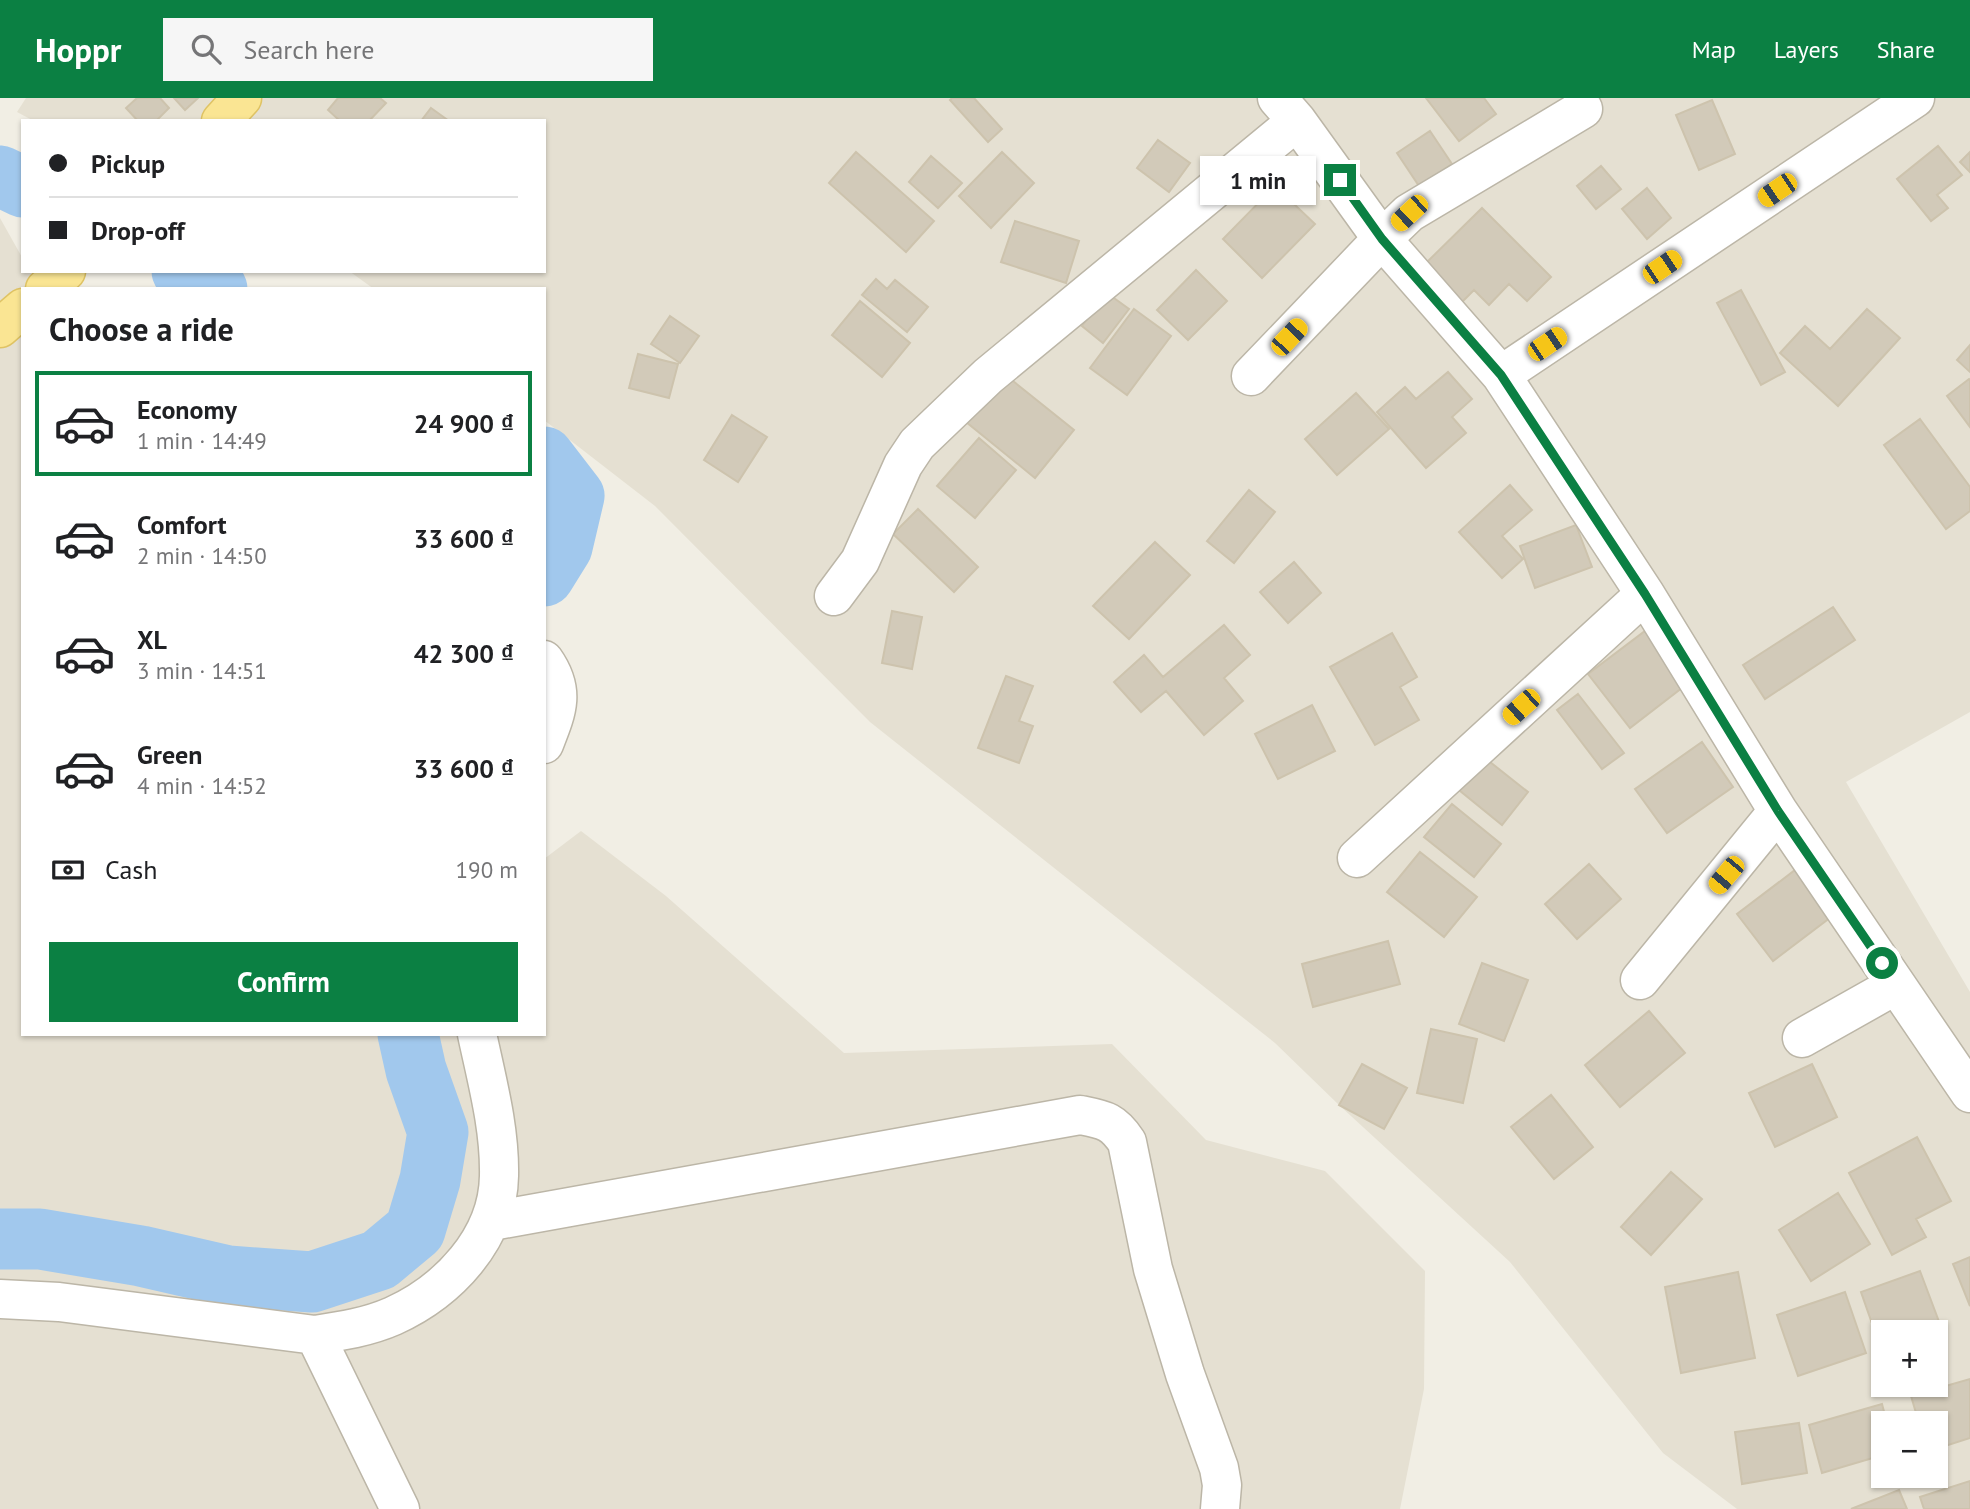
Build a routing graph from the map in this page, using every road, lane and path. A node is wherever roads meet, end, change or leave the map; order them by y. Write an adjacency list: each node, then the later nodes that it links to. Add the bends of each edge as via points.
1 (242, 98): 5 (main road)
2 (1915, 98): 11 (street)
3 (1583, 109): 6 (street, via 1409,213)
4 (1287, 110): 6 (street); 14 (street, via 917,444 860,561)
5 (222, 119)
6 (1382, 239): 11 (street); 12 (street)
7 (64, 273): 8 (main road)
8 (47, 287)
9 (21, 310): 10 (main road)
10 (0, 328)
11 (1501, 375): 13 (street)
12 (1251, 376)
13 (1645, 594): 17 (street); 18 (street)
14 (834, 596)
15 (546, 664): 16 (street, via 558,695)
16 (546, 739)
17 (1778, 811): 19 (street); 20 (street)
18 (1357, 858)
19 (1640, 980)
20 (1896, 985): 22 (street); 23 (street)
21 (477, 1036): 24 (street, via 496,1124 500,1178)
22 (1802, 1038)
23 (1970, 1093)
24 (492, 1221): 26 (street, via 468,1261 436,1290 393,1316 352,1330); 28 (street, via 1080,1115 1097,1118 1116,1127 1127,1142 1153,1269 1219,1468)
25 (0, 1299): 26 (street, via 59,1302)
26 (315, 1335): 27 (street)
27 (400, 1509)
28 (1220, 1509)

